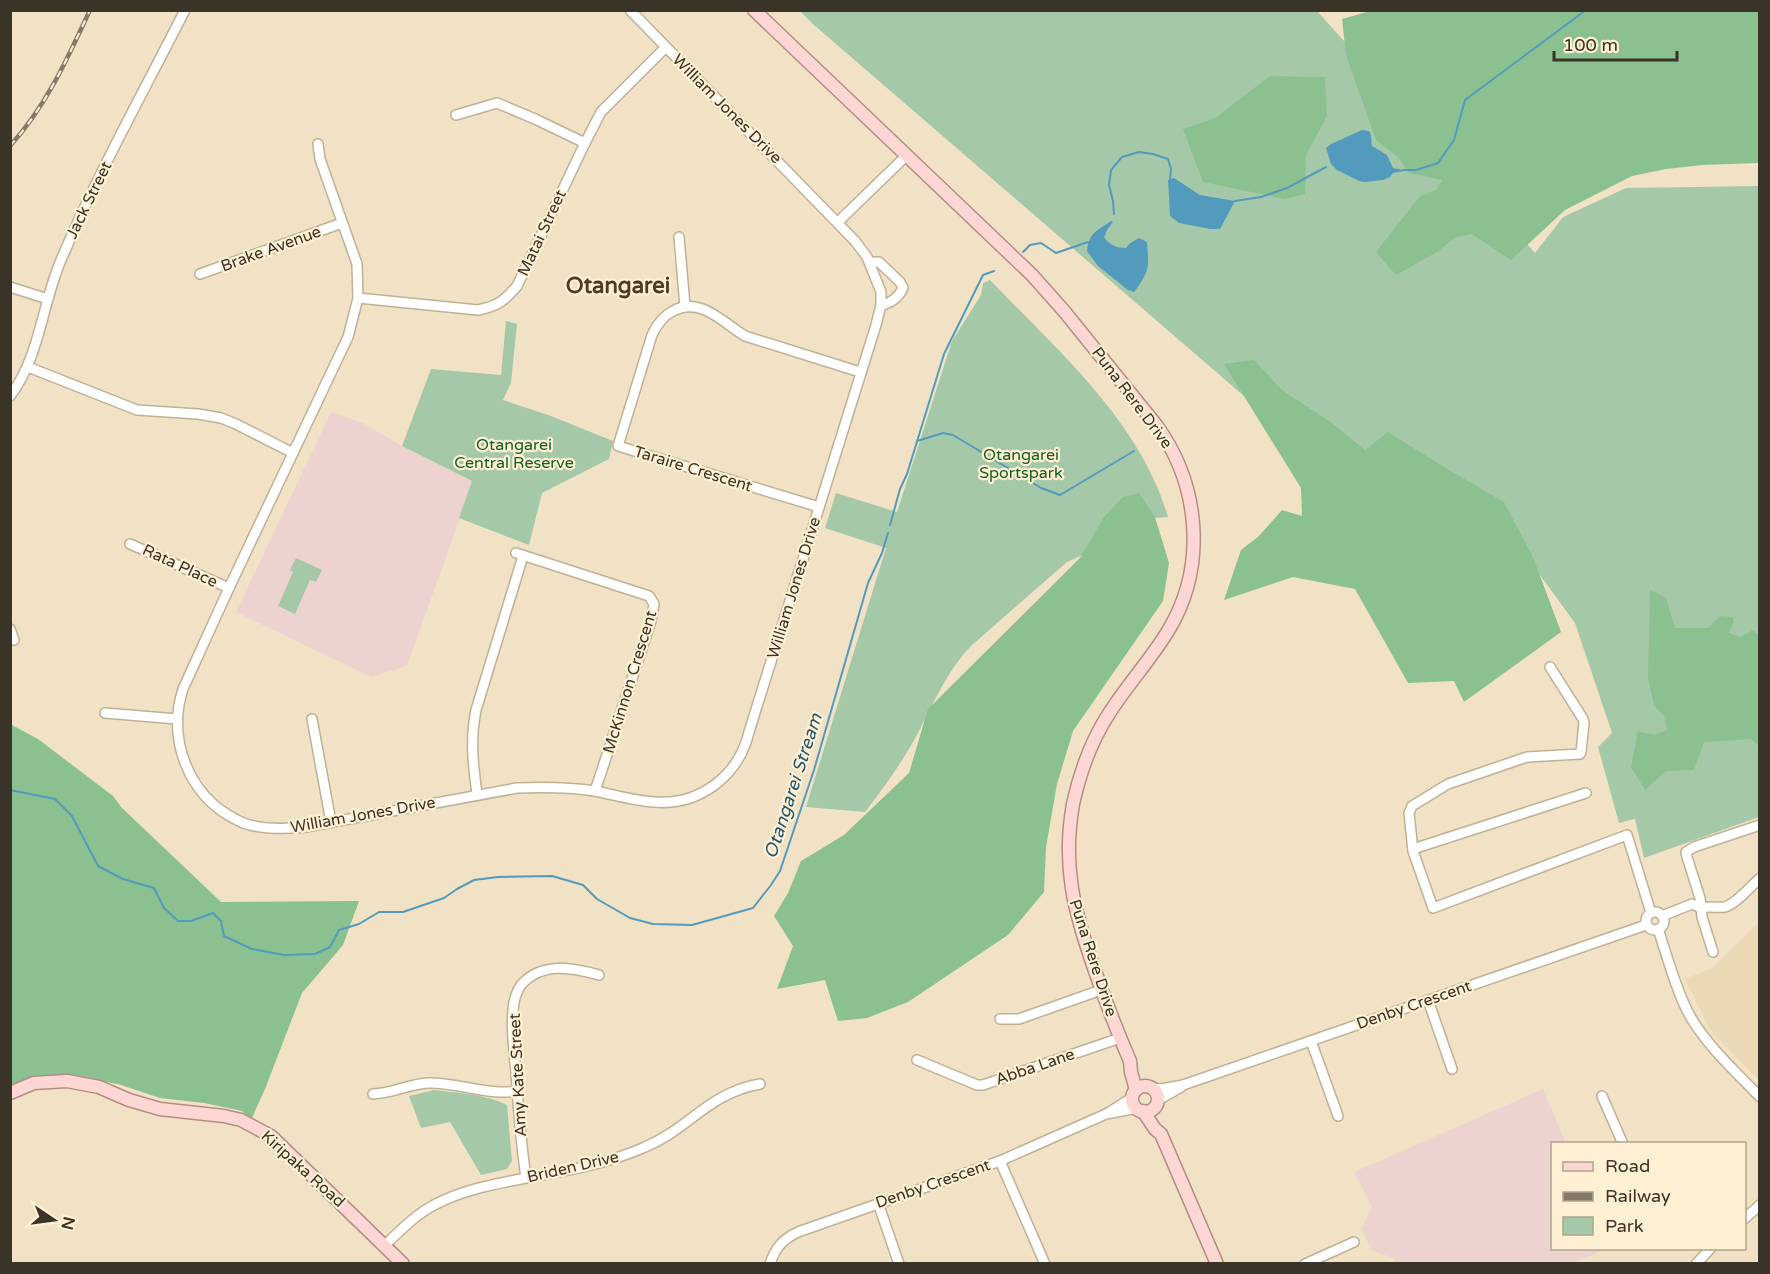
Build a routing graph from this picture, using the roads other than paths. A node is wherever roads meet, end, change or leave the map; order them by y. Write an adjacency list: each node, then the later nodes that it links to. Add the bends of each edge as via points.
1 (185, 10): 16 (street, Jack Street, via 84,209 59,262)
2 (630, 10): 4 (street, William Jones Drive)
3 (754, 10): 8 (main road, Puna Rere Drive)
4 (666, 47): 6 (street, Matai Street, via 601,112); 9 (street, William Jones Drive)
5 (456, 115): 6 (street, via 497,103)
6 (585, 143): 15 (street, Matai Street, via 517,286 505,300 478,310)
7 (318, 144): 10 (street, William Jones Drive)
8 (906, 156): 9 (street); 46 (main road, Puna Rere Drive, via 1032,275 1064,311 1165,436 1190,497 1194,550 1179,609 1100,729 1083,768 1074,803 1069,852 1072,896)
9 (838, 222): 12 (street, William Jones Drive)
10 (342, 223): 13 (street, Brake Avenue); 15 (street, William Jones Drive, via 357,264)
11 (680, 237): 18 (street)
12 (870, 262): 17 (street, William Jones Drive, via 881,292); 17 (street, William Jones Drive, via 879,262 903,288 888,304)
13 (200, 274)
14 (10, 288): 16 (street)
15 (358, 298): 22 (street, William Jones Drive, via 348,337)
16 (48, 299): 19 (street, Jack Street)
17 (881, 305): 20 (street, William Jones Drive)
18 (685, 306): 20 (street, via 705,309 753,339); 23 (street, Taraire Crescent, via 657,324 618,446)
19 (27, 367): 21 (street, Jack Street); 22 (street, via 137,410 221,418)
20 (861, 372): 23 (street, William Jones Drive)
21 (10, 396)
22 (293, 453): 25 (street, William Jones Drive)
23 (819, 507): 32 (street, William Jones Drive, via 746,747 728,773 705,792 676,802 656,803)
24 (130, 544): 25 (street, Rata Place)
25 (229, 588): 31 (street, William Jones Drive, via 183,689)
26 (10, 629): 27 (street)
27 (14, 640)
28 (1550, 667): 37 (street, via 1583,719 1580,754 1527,757 1448,784 1410,809)
29 (105, 713): 31 (street)
30 (312, 718): 35 (street)
31 (177, 719): 35 (street, William Jones Drive, via 182,757 189,772 210,801 237,821 286,828)
32 (596, 791): 34 (street, William Jones Drive, via 546,786); 34 (street, McKinnon Crescent, via 654,604 649,596 520,554 475,718 472,746)
33 (1586, 793): 37 (street)
34 (477, 794): 35 (street, William Jones Drive)
35 (331, 822)
36 (1760, 825): 39 (street, via 1686,852)
37 (1413, 849): 40 (street, via 1434,908 1627,836)
38 (1760, 878): 39 (street, via 1733,904)
39 (1701, 908): 41 (street, via 1692,904); 44 (street)
40 (1652, 913): 41 (street); 42 (street)
41 (1662, 916): 43 (street, via 1663,925)
42 (1646, 925): 43 (street); 47 (street, Denby Crescent)
43 (1658, 929): 60 (street, via 1690,1015)
44 (1713, 952)
45 (599, 975): 55 (street, Amy Kate Street, via 551,968 521,985 513,1010)
46 (1101, 990): 48 (street, via 1020,1019); 49 (main road, Puna Rere Drive)
47 (1428, 1000): 50 (street, Denby Crescent); 52 (street)
48 (1000, 1019)
49 (1120, 1038): 51 (street, Abba Lane, via 983,1085); 59 (main road, Puna Rere Drive)
50 (1311, 1041): 54 (street, Denby Crescent); 62 (street)
51 (917, 1060)
52 (1452, 1070)
53 (760, 1084): 66 (street, Briden Drive, via 743,1087 711,1102 648,1146 597,1164)
54 (1183, 1085): 59 (street, Denby Crescent); 61 (street, Denby Crescent)
55 (517, 1091): 57 (street, via 427,1083); 66 (street, Amy Kate Street)
56 (10, 1093): 71 (main road, Kiripaka Road, via 34,1083 67,1081 160,1109 241,1120 271,1136)
57 (373, 1094)
58 (1602, 1096): 64 (street)
59 (1142, 1097): 61 (main road, Puna Rere Drive, via 1157,1094); 61 (main road, via 1150,1111); 63 (main road, via 1155,1129); 65 (street, Denby Crescent)
60 (1760, 1097)
61 (1157, 1103): 63 (main road, Puna Rere Drive)
62 (1338, 1116)
63 (1161, 1134): 77 (main road)
64 (1623, 1142)
65 (1000, 1161): 67 (street, Denby Crescent); 76 (street)
66 (526, 1178): 71 (street, Briden Drive, via 447,1198 414,1218)
67 (878, 1203): 74 (street, Denby Crescent, via 791,1235 780,1244); 75 (street)
68 (1760, 1205): 69 (street)
69 (1746, 1217)
70 (1354, 1242): 78 (street)
71 (384, 1245): 73 (main road, Kiripaka Road)
72 (1709, 1250): 79 (street)
73 (403, 1263)
74 (770, 1263)
75 (899, 1263)
76 (1045, 1263)
77 (1217, 1263)
78 (1305, 1263)
79 (1696, 1263)

